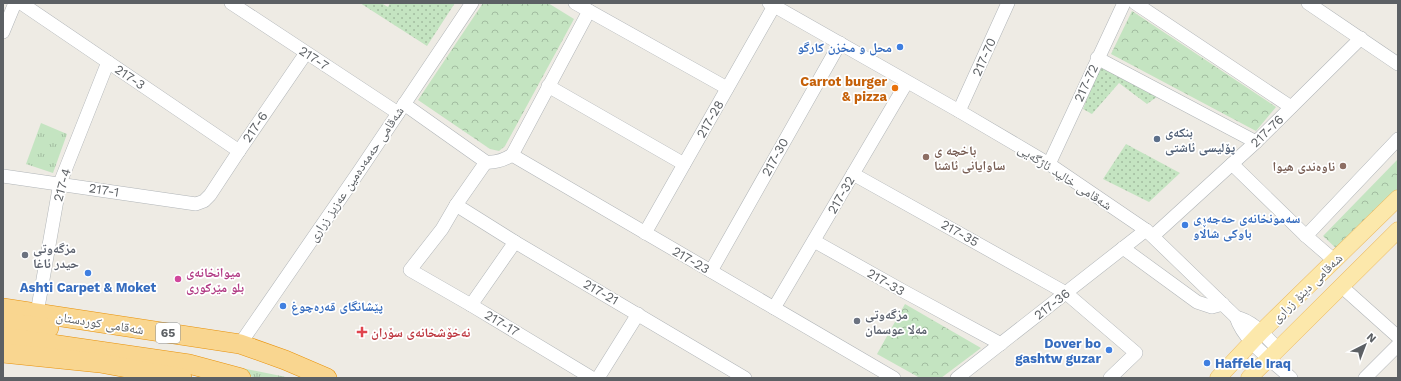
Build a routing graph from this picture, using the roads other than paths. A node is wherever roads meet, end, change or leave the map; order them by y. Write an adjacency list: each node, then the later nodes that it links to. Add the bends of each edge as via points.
1 (15, 3): 12 (street)
2 (21, 3): 17 (street, 217-3)
3 (231, 3): 15 (street, 217-7)
4 (472, 3): 23 (street, شەقامی حەمەدەمین عەزیز زراری)
5 (575, 3): 11 (street)
6 (1008, 3): 24 (street, 217-70)
7 (1124, 3): 16 (street, 217-72)
8 (1135, 3): 22 (street)
9 (1308, 3): 13 (street)
10 (771, 5): 14 (street, شەقامی خالید ئاژگەیی); 21 (street, 217-28)
11 (589, 11): 20 (street); 21 (street)
12 (3, 32)
13 (1361, 38): 18 (street); 22 (street, 217-76)
14 (840, 43): 19 (street, شەقامی خالید ئاژگەیی); 47 (street, 217-30)
15 (306, 53): 23 (street, 217-7); 27 (street, 217-6)
16 (1097, 58): 26 (street); 31 (street, 217-72)
17 (108, 62): 27 (street, 217-3); 35 (street, 217-4)
18 (1398, 64)
19 (907, 82): 24 (street, شەقامی خالید ئاژگەیی); 33 (street, 217-32)
20 (548, 86): 28 (street); 30 (street)
21 (727, 88): 30 (street, 217-28)
22 (1291, 107): 26 (street, 217-76)
23 (401, 109): 29 (street, 217-7); 61 (street, شەقامی حەمەدەمین عەزیز زراری)
24 (959, 112): 31 (street, شەقامی خالید ئاژگەیی)
25 (1398, 139): 42 (street)
26 (1256, 142): 32 (street, 217-76)
27 (239, 151): 37 (street, 217-6)
28 (512, 155): 29 (street, via 493,163); 40 (street, 217-23)
29 (486, 162): 38 (street)
30 (684, 164): 40 (street, 217-28)
31 (1049, 164): 41 (street, شەقامی خالید ئاژگەیی)
32 (1232, 164): 41 (street, 217-76); 42 (street)
33 (853, 174): 43 (street, 217-32); 49 (street, 217-35)
34 (3, 176): 35 (street, 217-1)
35 (60, 183): 37 (street, 217-1, via 196,204); 54 (street, 217-4)
36 (1398, 198): 46 (main road, شەقامی دینۆ زراری)
37 (204, 201)
38 (456, 205): 44 (street, 217-21); 51 (street, 217-17, via 442,229 410,270)
39 (1398, 230): 48 (main road, شەقامی دینۆ زراری)
40 (645, 233): 47 (street, 217-23)
41 (1150, 233): 45 (street, 217-36); 50 (street, شەقامی خالید ئاژگەیی)
42 (1306, 236): 46 (street)
43 (814, 241): 53 (street, 217-32); 62 (street, 217-33)
44 (515, 242): 51 (street); 55 (street, 217-21)
45 (1123, 248): 49 (street, 217-36); 50 (street, via 1197,302 1212,307)
46 (1335, 261): 58 (main road, شەقامی دینۆ زراری)
47 (711, 271): 53 (street, 217-23)
48 (1341, 286): 59 (street); 65 (main road, شەقامی دینۆ زراری)
49 (1066, 293): 62 (street, 217-36); 74 (street, 217-35, via 1136,353)
50 (1223, 304): 58 (street, شەقامی خالید ئاژگەیی, via 1236,318 1250,322)
51 (471, 305): 69 (street, 217-17)
52 (3, 308): 54 (highway, شەقامی کوردستان / 65)
53 (774, 308): 72 (street, 217-23)
54 (37, 313): 61 (highway, شەقامی کوردستان / 65)
55 (638, 314): 70 (street); 71 (street, 217-21)
56 (3, 322): 60 (highway, شەقامی کوردستان / 65)
57 (3, 337): 60 (highway, شەقامی کوردستان / 65)
58 (1257, 337): 65 (street); 75 (main road, شەقامی دینۆ زراری)
59 (1398, 337)
60 (79, 339): 66 (highway, شەقامی کوردستان / 65, via 256,359); 68 (highway, شەقامی کوردستان / 65)
61 (240, 344): 66 (highway, شەقامی کوردستان / 65)
62 (1001, 344): 73 (street, 217-36)
63 (1398, 345): 78 (street)
64 (3, 353): 67 (highway, via 100,363)
65 (1274, 353): 76 (main road, شەقامی دینۆ زراری); 77 (street)
66 (319, 375)
67 (182, 378)
68 (241, 378)
69 (592, 378)
70 (598, 378)
71 (745, 378)
72 (894, 378)
73 (957, 378)
74 (1110, 378)
75 (1218, 378)
76 (1249, 378)
77 (1291, 378)
78 (1365, 378)

